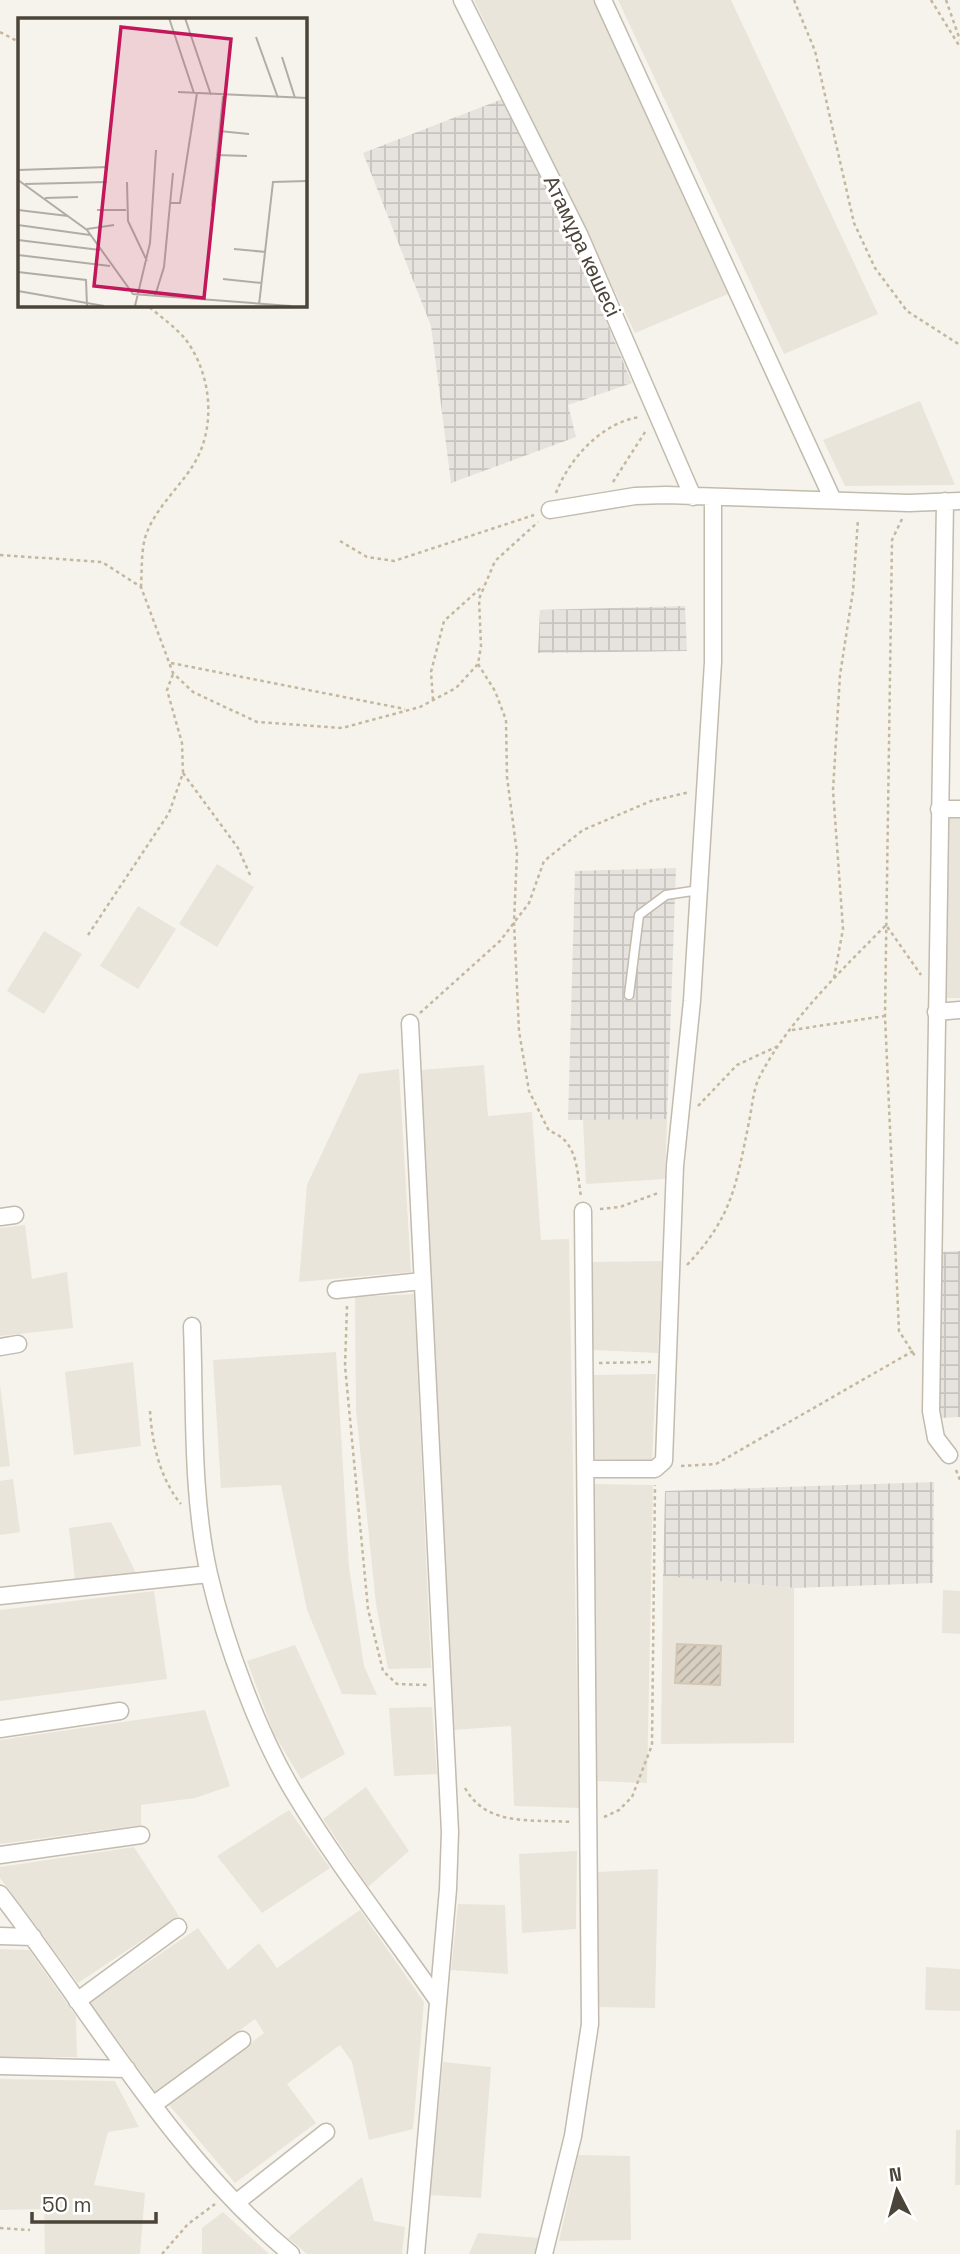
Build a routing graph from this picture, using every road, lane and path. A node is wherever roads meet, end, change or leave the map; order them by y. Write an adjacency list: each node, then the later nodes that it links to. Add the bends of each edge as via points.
1 (462, 0): 12 (street, Атамұра көшесі, via 579,234)
2 (603, 0): 15 (street)
3 (794, 0): 11 (path, via 815,51 854,223 875,268 907,312)
4 (932, 0): 9 (path)
5 (946, 0): 7 (path)
6 (0, 32): 8 (path)
7 (960, 40)
8 (18, 41)
9 (960, 47)
10 (148, 306): 24 (path, via 185,338 201,365 209,395 207,428 194,464 145,539)
11 (960, 345)
12 (657, 415): 13 (street, Атамұра көшесі); 18 (path); 20 (path, via 628,419 598,434 561,479)
13 (693, 497): 14 (street); 18 (street, via 635,496)
14 (713, 498): 15 (street); 31 (street, via 713,662)
15 (833, 500): 16 (street)
16 (859, 501): 19 (street); 39 (path, via 833,790 843,929)
17 (952, 501): 19 (street); 32 (street)
18 (597, 502): 20 (street)
19 (909, 503): 37 (path, via 892,540)
20 (550, 510): 21 (path, via 394,561 367,557); 23 (path, via 495,561)
21 (340, 541)
22 (0, 555): 24 (path, via 102,562)
23 (485, 585): 26 (path, via 479,599); 28 (path, via 444,621 432,672)
24 (141, 587): 25 (path)
25 (170, 662): 27 (path); 29 (path)
26 (478, 664): 28 (path, via 456,688); 36 (path, via 506,720 507,777 517,853)
27 (173, 673): 29 (path, via 193,692 257,722 342,728); 30 (path, via 167,690 182,743)
28 (433, 700): 29 (path)
29 (408, 710)
30 (183, 773): 34 (path, via 238,848); 38 (path, via 169,813)
31 (705, 789): 35 (street); 36 (path, via 652,801 583,830 544,861 528,903)
32 (939, 809): 33 (street); 41 (street)
33 (960, 809)
34 (251, 877)
35 (699, 890): 40 (lane, via 666,895 639,915); 47 (street)
36 (514, 922): 44 (path, via 500,941); 49 (path, via 519,1031 529,1091 549,1131 561,1135 573,1149)
37 (886, 925): 39 (path); 41 (path); 43 (path)
38 (89, 935)
39 (834, 978): 45 (path)
40 (629, 995)
41 (936, 1004): 42 (street); 54 (street)
42 (960, 1010)
43 (885, 1016): 45 (path); 57 (path, via 899,1331)
44 (410, 1023): 50 (street)
45 (792, 1030): 46 (path)
46 (779, 1046): 47 (path, via 737,1065); 51 (path, via 758,1078 733,1199 708,1243)
47 (679, 1126): 48 (street)
48 (674, 1188): 49 (path, via 620,1207); 51 (street)
49 (583, 1211): 60 (street)
50 (422, 1281): 52 (street); 68 (street)
51 (671, 1283): 59 (street)
52 (342, 1290): 68 (path, via 368,1609 383,1671 397,1684)
53 (192, 1326): 65 (street, via 197,1488)
54 (932, 1340): 57 (path); 62 (street, via 930,1411 936,1438)
55 (18, 1344): 56 (street)
56 (0, 1347)
57 (913, 1351): 58 (path); 63 (path, via 716,1464 685,1467)
58 (917, 1360)
59 (668, 1362): 60 (path); 63 (street)
60 (585, 1363): 64 (street)
61 (149, 1411): 65 (path, via 151,1440 172,1494)
62 (949, 1455)
63 (664, 1461): 64 (street, via 655,1469)
64 (586, 1469): 90 (street, via 590,2024 573,2136)
65 (203, 1531): 66 (street)
66 (209, 1574): 67 (street); 78 (street, via 265,1737 296,1796)
67 (0, 1596)
68 (442, 1685): 78 (street, via 450,1832)
69 (120, 1711): 70 (street)
70 (0, 1729)
71 (141, 1835): 72 (street)
72 (0, 1855)
73 (0, 1894): 76 (street)
74 (178, 1927): 77 (street)
75 (0, 1936): 76 (street)
76 (33, 1937): 77 (street)
77 (77, 2001): 81 (street)
78 (438, 2001): 89 (street)
79 (242, 2040): 82 (street)
80 (0, 2066): 81 (street)
81 (127, 2069): 82 (street)
82 (153, 2105): 84 (street)
83 (326, 2133): 84 (street)
84 (233, 2198): 87 (path, via 188,2224); 88 (street)
85 (0, 2228): 86 (path)
86 (30, 2230)
87 (162, 2254)
88 (291, 2254)
89 (416, 2254)
90 (544, 2254)

